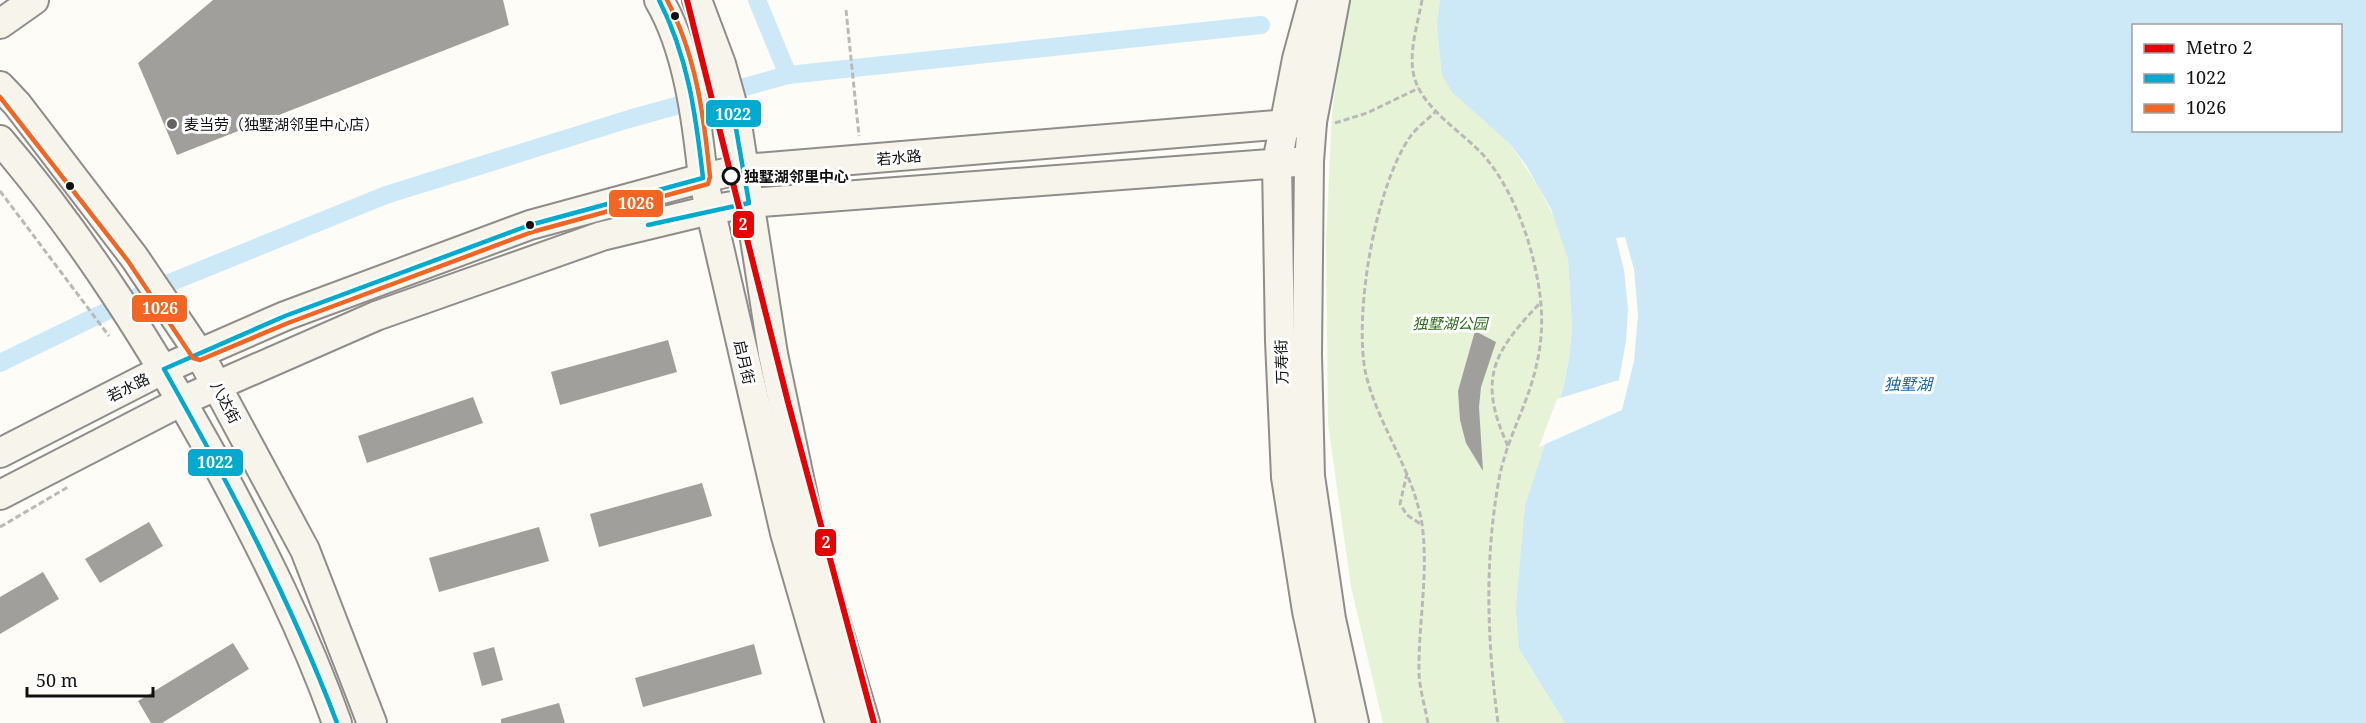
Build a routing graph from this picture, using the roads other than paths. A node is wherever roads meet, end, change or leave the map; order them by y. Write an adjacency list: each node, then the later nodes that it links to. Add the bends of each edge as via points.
1 (34, 0): 6 (street)
2 (659, 0): 15 (street, 启月街, via 687,76)
3 (697, 0): 14 (street, 启月街, via 736,118)
4 (1313, 0): 7 (street, 万寿街)
5 (1335, 0): 7 (street, 万寿街)
6 (0, 24)
7 (1310, 59): 9 (street, 万寿街); 10 (street, 万寿街)
8 (0, 86): 18 (street, 八达街, via 134,257)
9 (1283, 125): 10 (street, 若水路); 13 (street, 万寿街); 14 (street, 若水路)
10 (1312, 125): 12 (street, 万寿街)
11 (0, 140): 19 (street, via 101,272)
12 (1309, 161): 13 (street); 29 (street, 万寿街, via 1310,476 1331,619)
13 (1277, 163): 16 (street); 28 (street, 万寿街, via 1286,477 1307,611)
14 (743, 170): 15 (street, 若水路); 16 (street, 启月街)
15 (703, 178): 17 (street, 启月街); 18 (street, 若水路, via 530,225 285,316)
16 (749, 203): 17 (street); 27 (street, 启月街, via 773,354 813,544)
17 (710, 210): 20 (street, via 602,236 545,256 376,316); 26 (street, 启月街, via 785,533)
18 (199, 353): 19 (street, 若水路); 20 (street, 八达街)
19 (164, 369): 21 (street); 22 (street, 若水路)
20 (217, 385): 21 (street); 25 (street, 八达街, via 305,550)
21 (182, 401): 23 (street); 24 (street, via 262,546 316,662)
22 (0, 453)
23 (0, 495)
24 (337, 723)
25 (372, 723)
26 (840, 723)
27 (865, 723)
28 (1331, 723)
29 (1354, 723)

